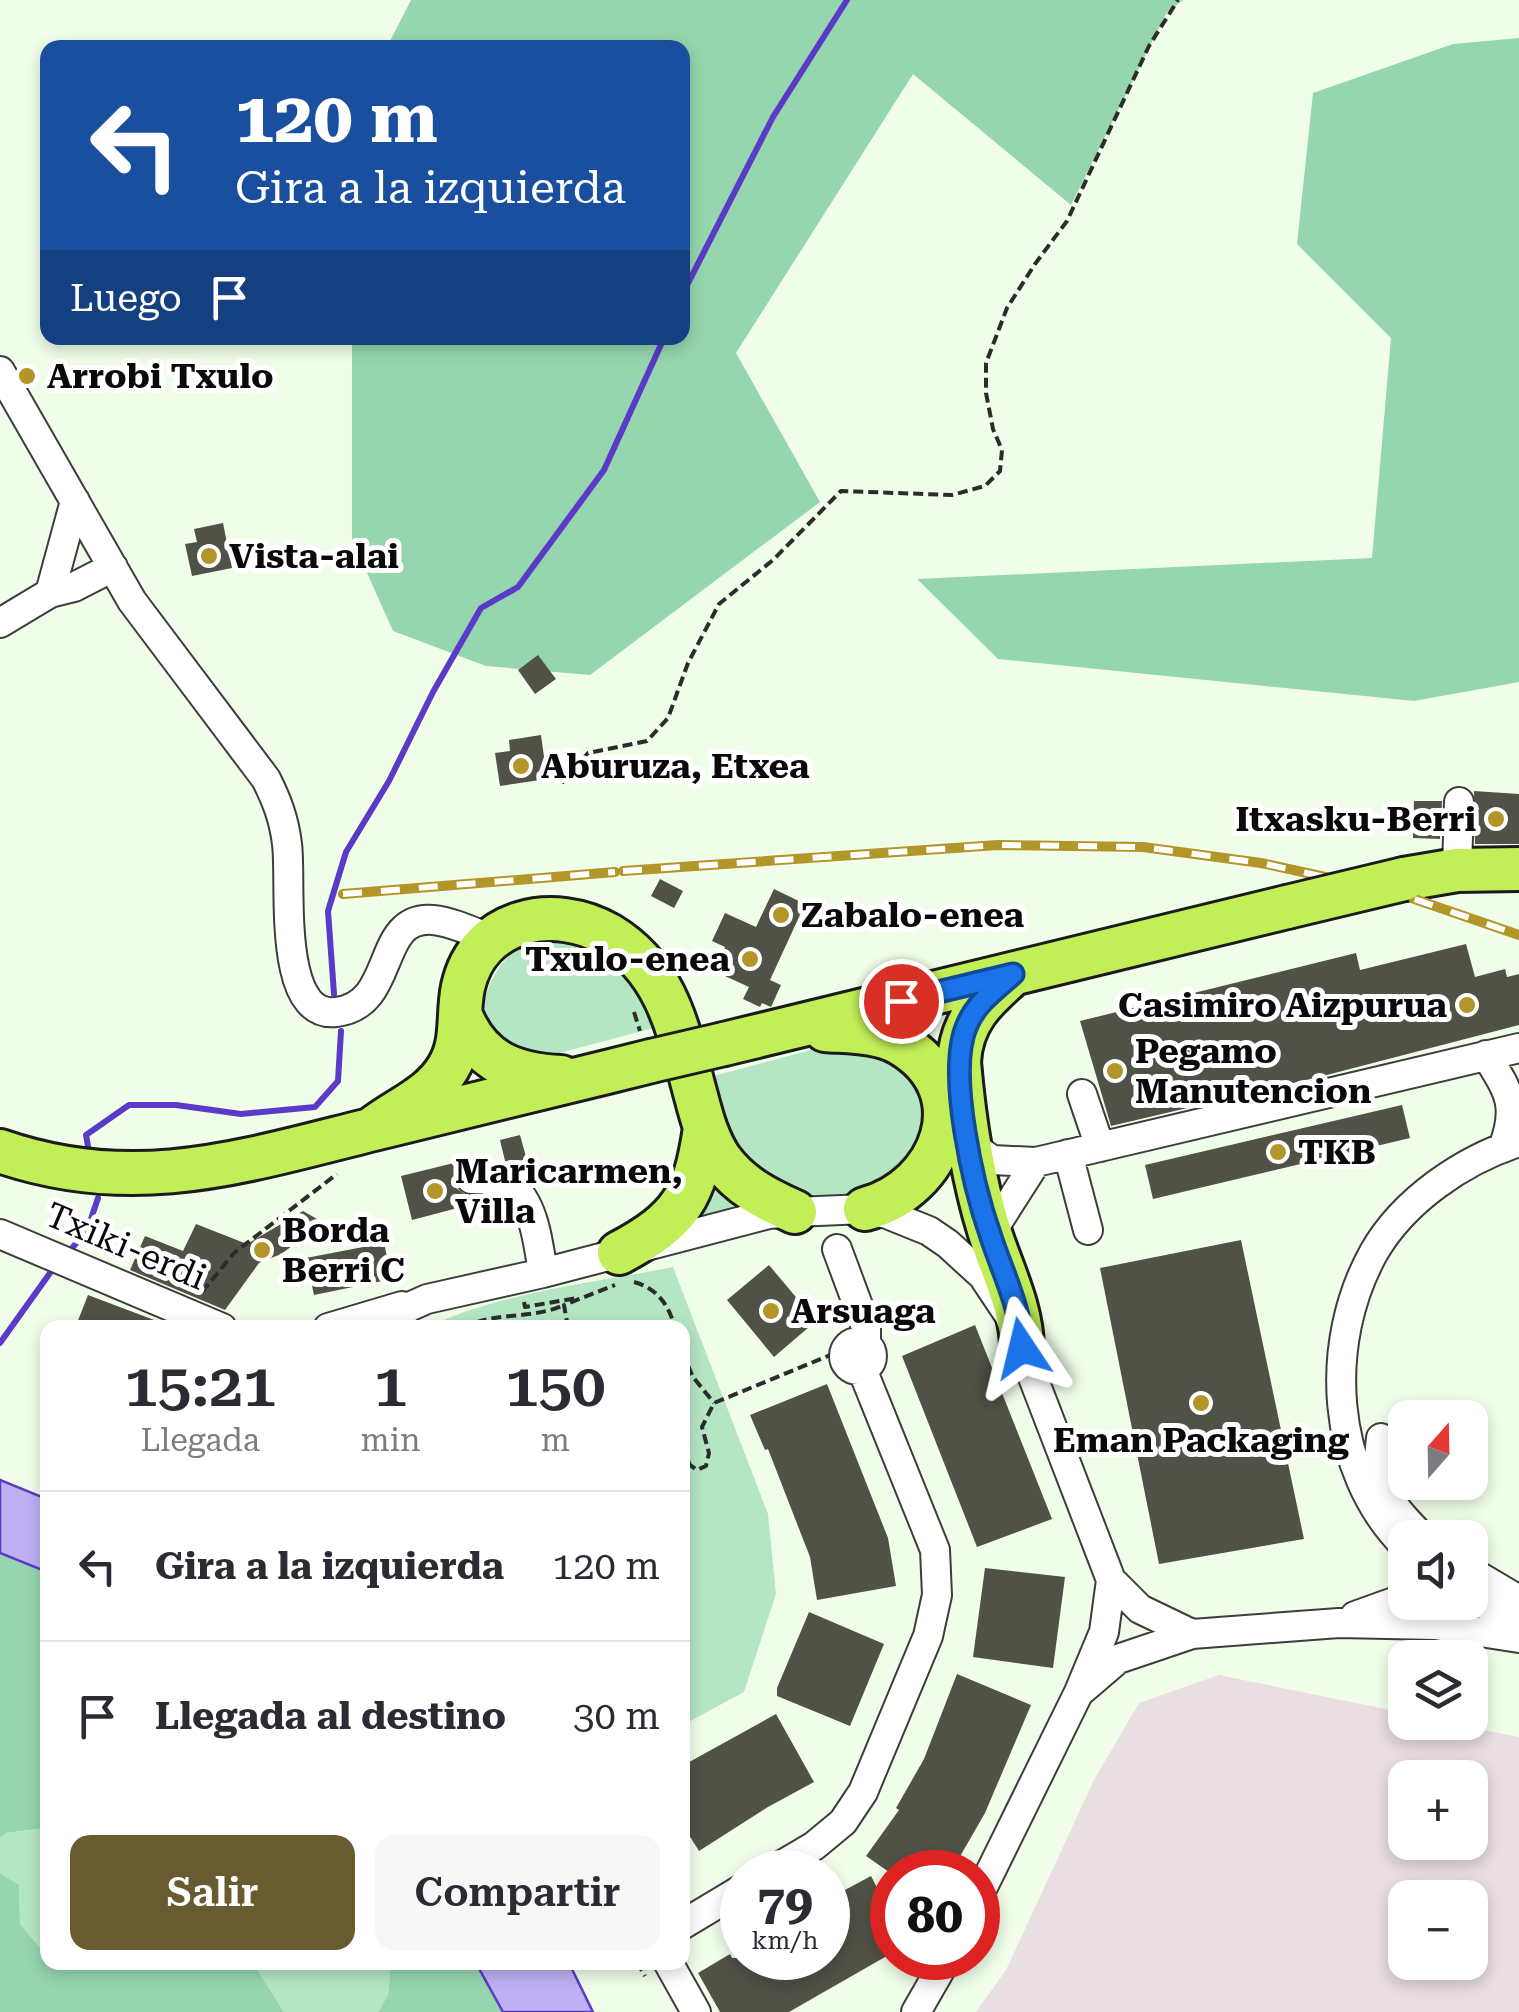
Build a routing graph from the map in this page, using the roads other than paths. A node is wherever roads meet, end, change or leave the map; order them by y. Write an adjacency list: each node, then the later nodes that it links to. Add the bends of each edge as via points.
1 (0, 371): 2 (street)
2 (75, 501): 3 (street); 4 (street)
3 (113, 567): 4 (street); 9 (street, via 266,779 282,812 288,919 296,975 308,1002 327,1013 364,1001 378,986 395,936 410,923 432,920)
4 (50, 593): 5 (street)
5 (0, 623)
6 (1459, 802): 8 (street)
7 (1519, 869): 8 (highway)
8 (1457, 870): 10 (highway, bridge)
9 (492, 939): 11 (highway, via 467,973); 17 (highway, via 534,918 567,918 603,932 638,957 673,1011)
10 (1013, 974): 12 (highway); 19 (highway, via 983,1000 963,1034 959,1062)
11 (462, 1018): 15 (highway, via 475,1042 507,1068); 18 (highway, via 454,1056 437,1084)
12 (789, 1028): 15 (highway, bridge); 26 (highway, via 898,1042 924,1062 939,1089 943,1134 933,1161 902,1194)
13 (1519, 1048): 14 (street)
14 (1486, 1056): 20 (street, via 1510,1093); 21 (street)
15 (583, 1078): 18 (highway)
16 (1082, 1094): 21 (street)
17 (705, 1128): 27 (highway, via 733,1174); 32 (highway, via 696,1177 681,1206)
18 (372, 1129): 22 (highway, via 159,1174 75,1170)
19 (968, 1142): 24 (street, via 992,1160); 30 (highway)
20 (1511, 1145): 41 (street, via 1458,1171 1406,1212 1374,1252 1354,1304 1342,1357 1341,1407 1360,1480)
21 (1100, 1147): 23 (street)
22 (0, 1151)
23 (1068, 1154): 24 (street); 28 (street)
24 (1036, 1162): 30 (street)
25 (471, 1179): 33 (street, via 516,1188)
26 (865, 1209): 27 (street); 38 (street, via 909,1222 966,1259 997,1295)
27 (795, 1212): 32 (street)
28 (1088, 1230)
29 (0, 1234): 35 (street, Txiki-erdi)
30 (990, 1234): 38 (highway, via 1022,1324)
31 (837, 1249): 52 (street, via 866,1327 858,1354 935,1550 937,1596 928,1636 864,1792 843,1822)
32 (619, 1253): 33 (street)
33 (543, 1273): 34 (street)
34 (427, 1299): 36 (street); 37 (street)
35 (204, 1320)
36 (355, 1320)
37 (394, 1320)
38 (1022, 1348): 42 (street)
39 (1380, 1438): 40 (street, via 1377,1468)
40 (1406, 1520)
41 (1388, 1525)
42 (1111, 1580): 49 (street, via 1140,1609); 51 (street, via 1104,1632)
43 (1488, 1582): 44 (street)
44 (1519, 1600)
45 (1388, 1604): 47 (street)
46 (1488, 1606): 48 (street)
47 (1339, 1622): 49 (street); 50 (street, via 1435,1624)
48 (1519, 1624)
49 (1192, 1634): 51 (street, via 1118,1659)
50 (1519, 1638)
51 (1080, 1692): 53 (street)
52 (807, 1850)
53 (1000, 1853)
54 (720, 1902): 55 (street)
55 (690, 1920)
56 (672, 1970): 58 (street)
57 (934, 1980): 59 (street)
58 (696, 2012)
59 (916, 2012)

